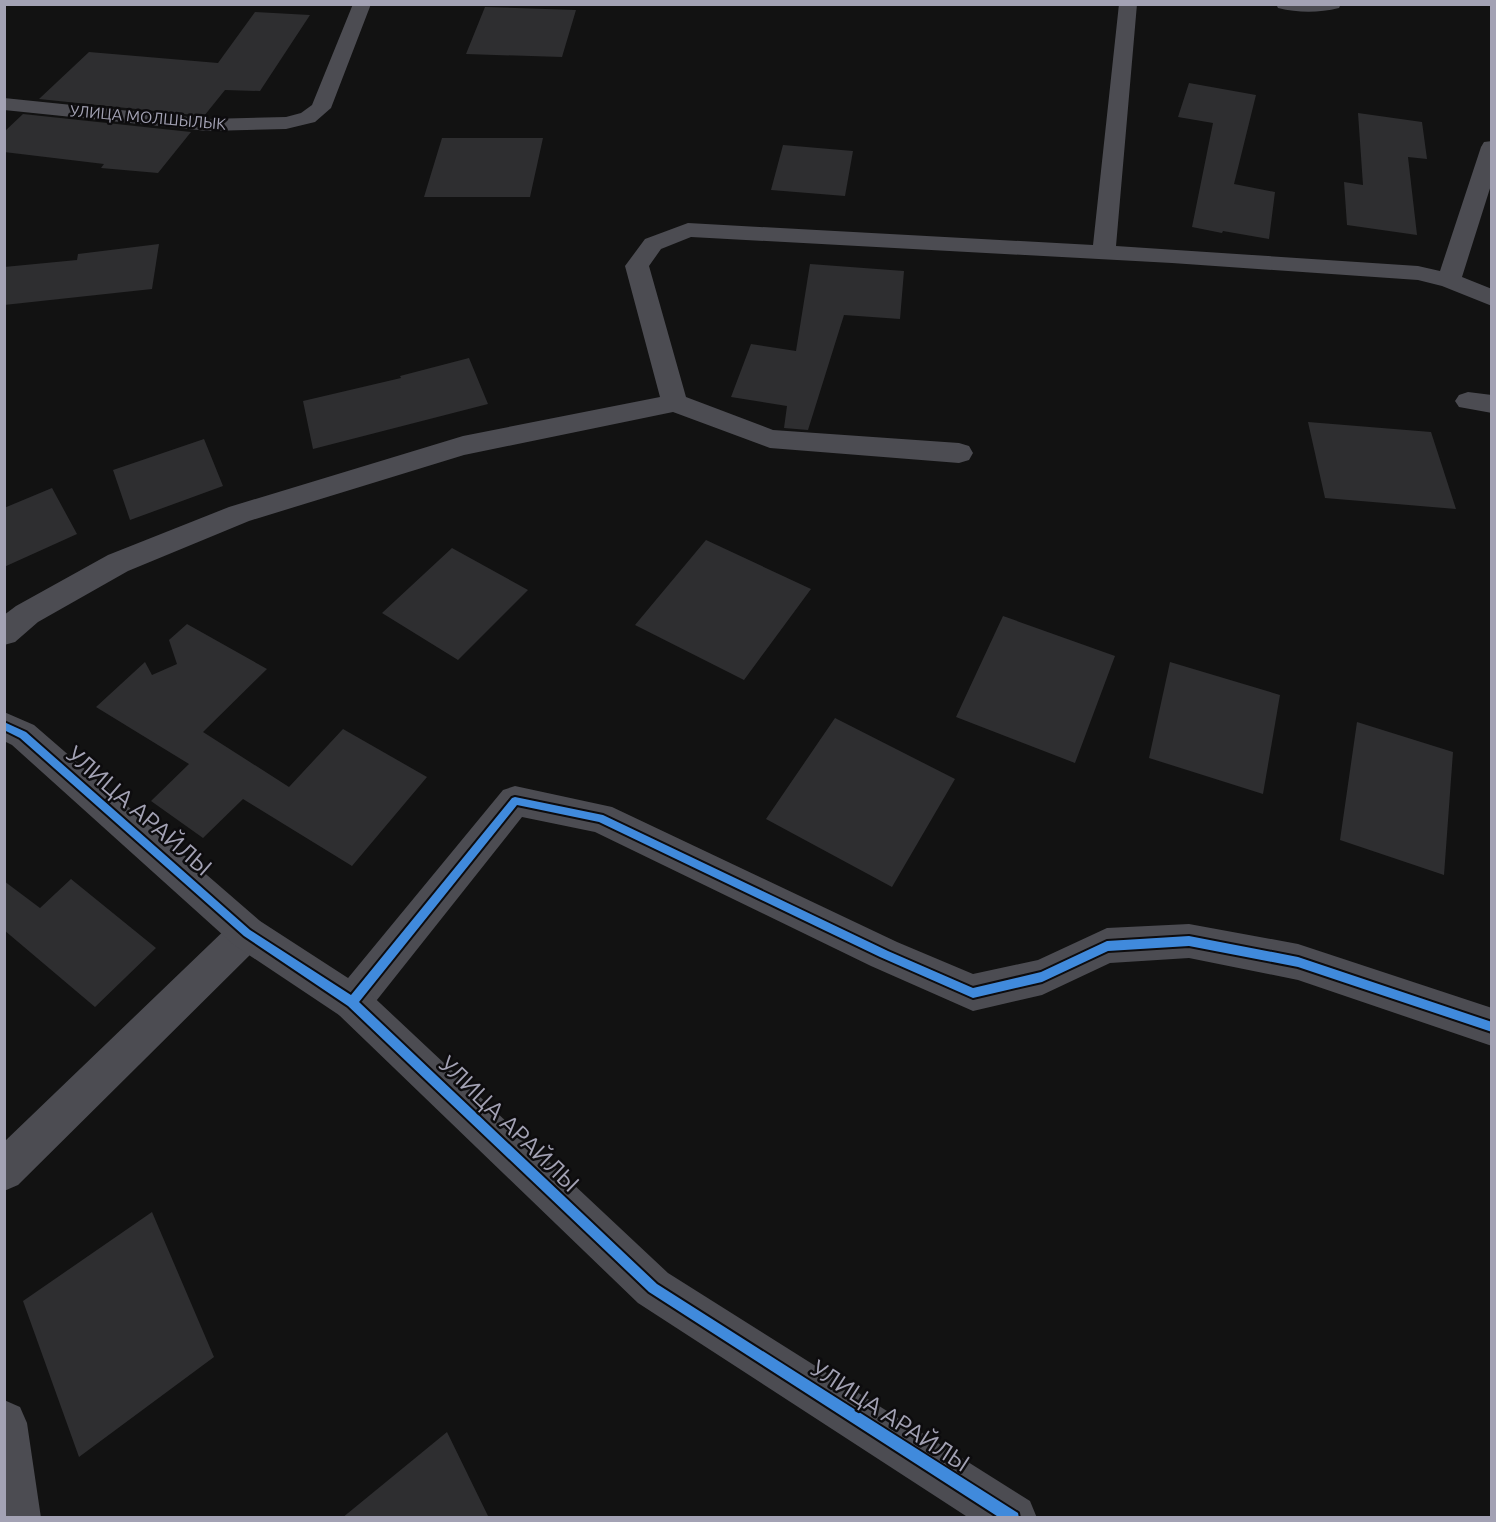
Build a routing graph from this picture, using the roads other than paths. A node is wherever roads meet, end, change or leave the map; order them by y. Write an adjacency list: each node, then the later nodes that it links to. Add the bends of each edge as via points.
1 (362, 4): 5 (street, УЛИЦА МОЛШЫЛЫК, via 321,108 308,118 286,123 208,125)
2 (1128, 4): 7 (street)
3 (1285, 4): 4 (street)
4 (1332, 4)
5 (4, 104)
6 (1491, 147): 8 (street)
7 (1104, 253): 8 (street, via 1418,273); 10 (street, via 688,230 653,244 638,266)
8 (1449, 280): 9 (street)
9 (1491, 298)
10 (675, 403): 11 (street, via 770,439); 12 (street, via 463,446 239,514 118,563 27,614)
11 (959, 453)
12 (4, 633)
13 (4, 726): 14 (street, УЛИЦА АРАЙЛЫ, via 23,735)
14 (247, 933): 15 (street, УЛИЦА АРАЙЛЫ); 17 (street)
15 (352, 1002): 16 (street, via 515,801 600,818 973,993 1042,977 1107,946 1189,941 1298,962); 20 (street, УЛИЦА АРАЙЛЫ, via 653,1288)
16 (1491, 1027)
17 (4, 1171)
18 (4, 1424): 19 (street)
19 (17, 1518)
20 (1013, 1518)

